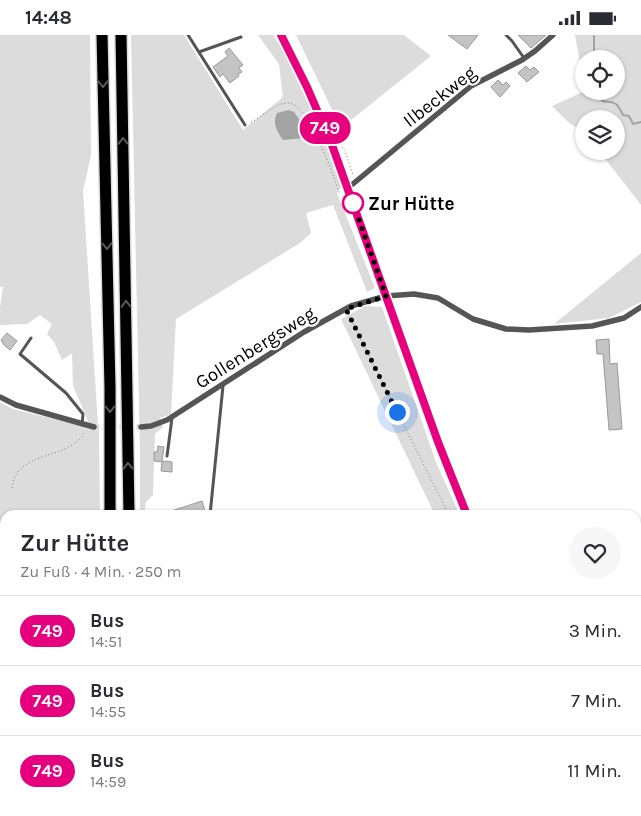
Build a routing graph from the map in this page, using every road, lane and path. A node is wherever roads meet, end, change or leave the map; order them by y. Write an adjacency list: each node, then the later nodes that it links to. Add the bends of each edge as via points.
1 (102, 35): 25 (highway, one-way to 25)
2 (121, 35): 26 (highway, one-way to 2)
3 (188, 35): 8 (lane)
4 (281, 35): 11 (main road, via 311,94)
5 (506, 35): 9 (lane)
6 (553, 35): 9 (street, Ilbeckweg)
7 (241, 37): 8 (lane)
8 (199, 53): 10 (lane)
9 (524, 58): 11 (street, Ilbeckweg, via 471,86)
10 (246, 125): 12 (path, via 282,103 290,102 300,109 310,123)
11 (348, 188): 13 (main road)
12 (342, 197)
13 (386, 296): 14 (street, Gollenbergsweg, via 414,294 438,298 473,319 506,329 592,326 624,318); 15 (street, Gollenbergsweg); 29 (main road)
14 (641, 307)
15 (346, 309): 17 (street, Gollenbergsweg, via 304,331); 28 (path)
16 (31, 338): 20 (lane, via 20,354 66,393 83,414)
17 (223, 386): 19 (street, Gollenbergsweg); 27 (lane)
18 (0, 397): 20 (street)
19 (172, 417): 22 (street, Gollenbergsweg); 23 (lane)
20 (85, 426): 21 (street); 24 (path, via 76,443 23,467 15,476)
21 (94, 427)
22 (141, 427)
23 (167, 456)
24 (12, 488)
25 (110, 510)
26 (129, 510)
27 (211, 510)
28 (446, 510)
29 (465, 510)

